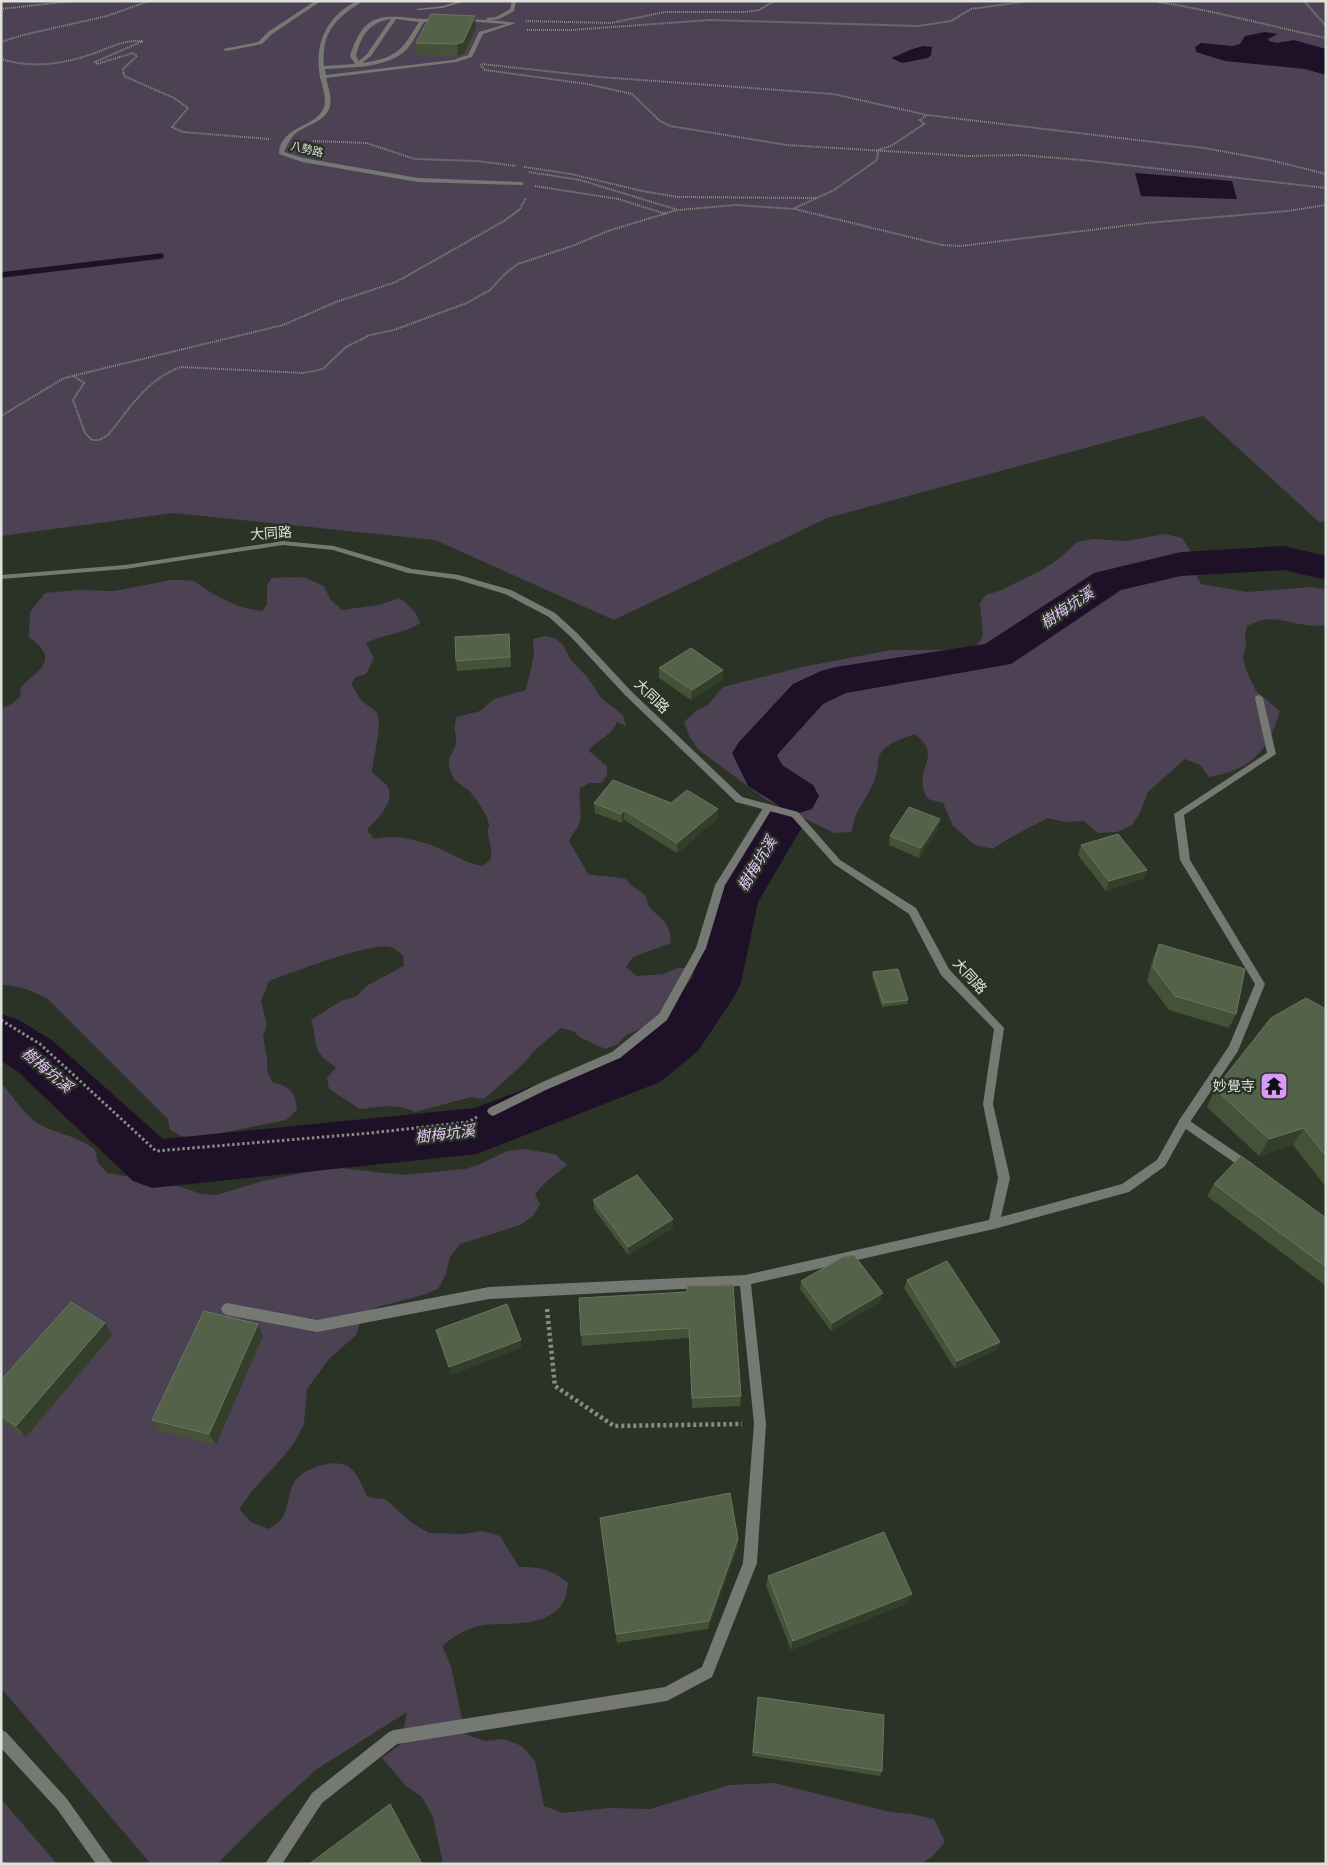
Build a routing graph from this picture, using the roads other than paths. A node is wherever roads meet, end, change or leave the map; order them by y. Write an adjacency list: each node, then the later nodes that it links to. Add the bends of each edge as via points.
1 (319, 1): 11 (street, via 260,43)
2 (361, 1): 13 (street, 八勢路, via 335,19 324,37 320,57)
3 (464, 1): 5 (street)
4 (514, 1): 10 (street, via 512,10 497,18)
5 (418, 9)
6 (395, 17): 9 (street); 12 (street, via 369,55); 12 (street, via 376,20 368,25 358,38 353,56)
7 (450, 20): 9 (street)
8 (458, 20): 10 (street)
9 (422, 21): 12 (street, via 404,49 395,56)
10 (474, 21): 14 (street, via 514,23 481,34 470,56 454,61)
11 (226, 48)
12 (358, 64): 13 (street)
13 (322, 68): 14 (street, 八勢路)
14 (324, 77): 15 (street, 八勢路, via 328,106 322,118 297,129 284,140 281,153 302,160 418,180)
15 (521, 184)
16 (1, 577): 18 (street, 大同路, via 125,567 283,544 334,548 411,571 456,577 508,592 552,614 628,694 739,800)
17 (1259, 698): 20 (street, via 1272,754 1179,814 1185,860 1260,984 1234,1048)
18 (768, 807): 19 (street, via 720,885 701,948 663,1017 616,1055); 22 (street, 大同路, via 795,814 837,862 913,911 945,972 999,1028 988,1104 1004,1178)
19 (493, 1111)
20 (1184, 1122): 21 (street); 22 (street, via 1161,1162 1125,1188)
21 (1256, 1173)
22 (994, 1224): 23 (street)
23 (744, 1280): 24 (street, via 489,1293 317,1326); 27 (street, via 760,1424 750,1562 707,1672 667,1694 394,1737 317,1798)
24 (227, 1309)
25 (1, 1736): 26 (street, via 62,1804)
26 (105, 1864)
27 (273, 1864)

